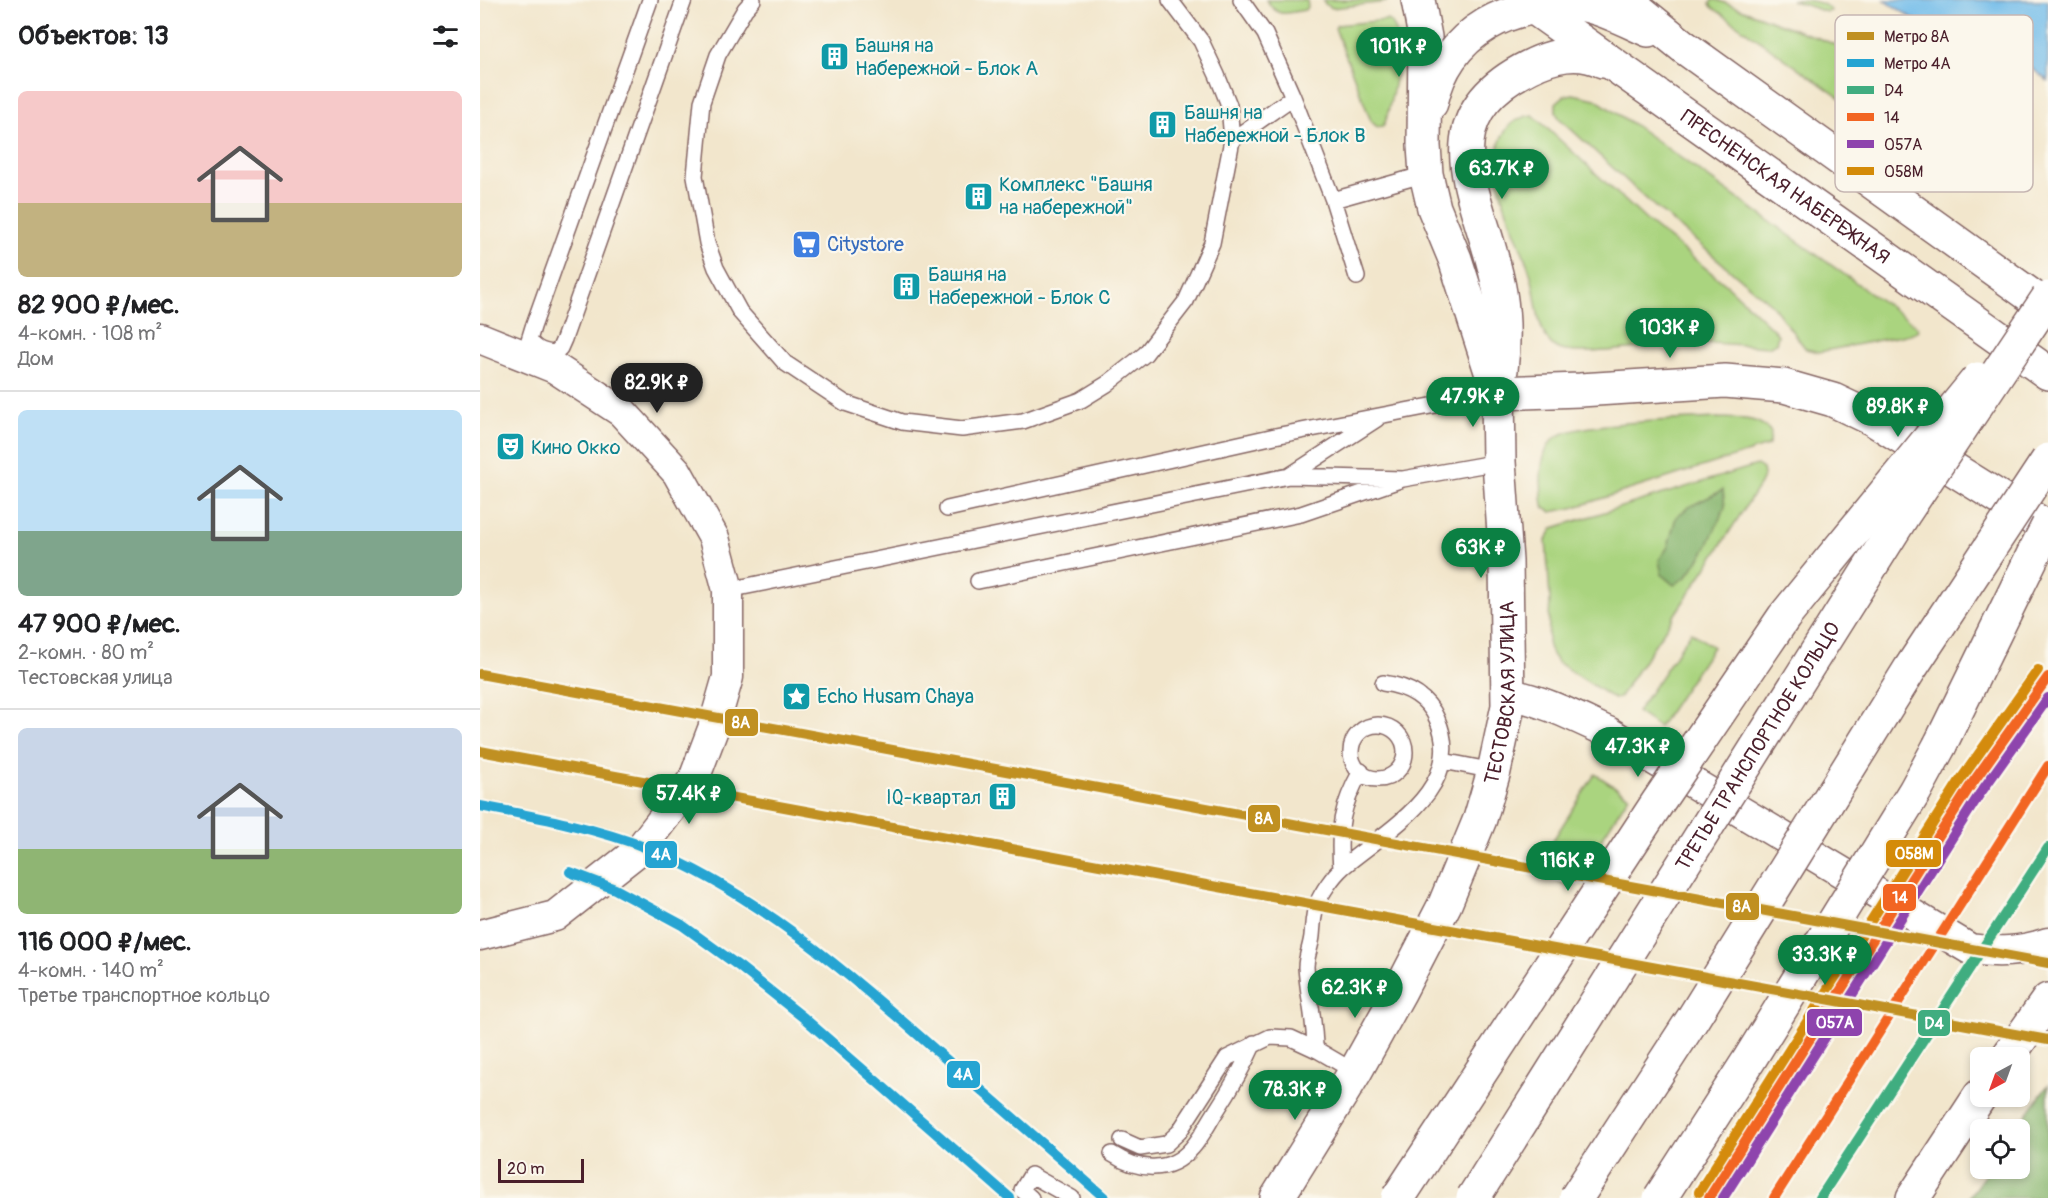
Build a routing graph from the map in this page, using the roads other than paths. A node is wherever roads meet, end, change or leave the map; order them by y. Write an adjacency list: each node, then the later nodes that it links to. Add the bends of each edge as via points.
1 (650, 0): 2 (lane, via 529,340 544,352 555,352 564,339)
2 (684, 0)
3 (753, 0): 12 (lane, via 718,55 702,102 695,176 707,243 740,312 785,363 845,403 902,422 962,429 1023,421 1081,400 1145,354 1186,301 1212,243)
4 (1170, 0): 12 (lane, via 1201,41 1217,75 1229,105)
5 (1241, 0): 11 (lane, via 1265,34)
6 (1418, 0): 14 (main road, via 1425,37)
7 (1626, 0): 9 (main road)
8 (1526, 2): 9 (main road, via 1587,5); 10 (main road, ПРЕСНЕНСКАЯ НАБЕРЕЖНАЯ); 14 (main road, via 1494,16 1467,35 1449,60 1434,88)
9 (1684, 47): 13 (main road)
10 (1614, 67): 22 (main road, ПРЕСНЕНСКАЯ НАБЕРЕЖНАЯ); 23 (main road, via 1589,54 1551,58 1495,88 1472,122 1466,150 1467,174 1500,292 1504,349)
11 (1293, 97): 12 (lane); 16 (lane)
12 (1232, 140)
13 (1835, 155)
14 (1425, 160): 16 (lane); 23 (main road, ТЕСТОВСКАЯ УЛИЦА, via 1434,208)
15 (1886, 192): 20 (main road)
16 (1333, 200): 17 (lane)
17 (1357, 278)
18 (2048, 287): 52 (main road, bridge, via 1960,403 1784,617)
19 (2048, 298): 53 (main road, ТРЕТЬЕ ТРАНСПОРТНОЕ КОЛЬЦО, bridge, via 1905,512)
20 (2048, 308)
21 (480, 338): 32 (street, via 555,368 622,412 677,472 714,538)
22 (2048, 373)
23 (1498, 393): 24 (lane); 26 (main road, ТЕСТОВСКАЯ УЛИЦА); 30 (main road, via 1725,381 1784,386 1833,400 1873,419)
24 (1386, 414): 27 (lane); 29 (lane)
25 (2048, 460): 54 (main road, bridge, via 1910,669 1692,1020)
26 (1499, 462): 28 (lane); 34 (main road, ТЕСТОВСКАЯ УЛИЦА)
27 (1289, 476): 28 (lane); 32 (lane)
28 (1403, 479): 31 (lane, via 1300,514)
29 (947, 509)
30 (2044, 535): 55 (main road, bridge, via 1909,801)
31 (978, 581)
32 (728, 590): 39 (street, via 729,677 694,778 639,850 555,916)
33 (1383, 683): 35 (lane, via 1411,691 1432,709 1442,737)
34 (1509, 694): 37 (main road, ТЕСТОВСКАЯ УЛИЦА); 40 (street, via 1557,708 1608,732 1970,949 2026,950)
35 (1443, 761): 37 (lane); 38 (lane, via 1436,780 1406,818)
36 (1361, 771): 38 (lane, via 1342,812)
37 (1494, 771): 45 (main road, ТЕСТОВСКАЯ УЛИЦА, via 1480,819 1445,904)
38 (1341, 869): 44 (lane, via 1316,907 1306,965)
39 (480, 935)
40 (2048, 943)
41 (2048, 1000): 43 (main road)
42 (1254, 1043): 44 (lane, via 1270,1037 1291,1038); 47 (lane, via 1227,1058 1179,1132 1166,1144 1140,1148); 48 (lane, via 1243,1070 1192,1148 1179,1160 1167,1166 1137,1167)
43 (2015, 1047)
44 (1315, 1049): 45 (lane)
45 (1355, 1072): 51 (main road, ТЕСТОВСКАЯ УЛИЦА)
46 (1973, 1107): 56 (main road)
47 (1122, 1140)
48 (1112, 1154)
49 (1030, 1198): 50 (lane, via 1022,1190 1030,1175)
50 (1072, 1198)
51 (1277, 1198)
52 (1398, 1198)
53 (1473, 1198)
54 (1576, 1198)
55 (1660, 1198)
56 (1913, 1198)

